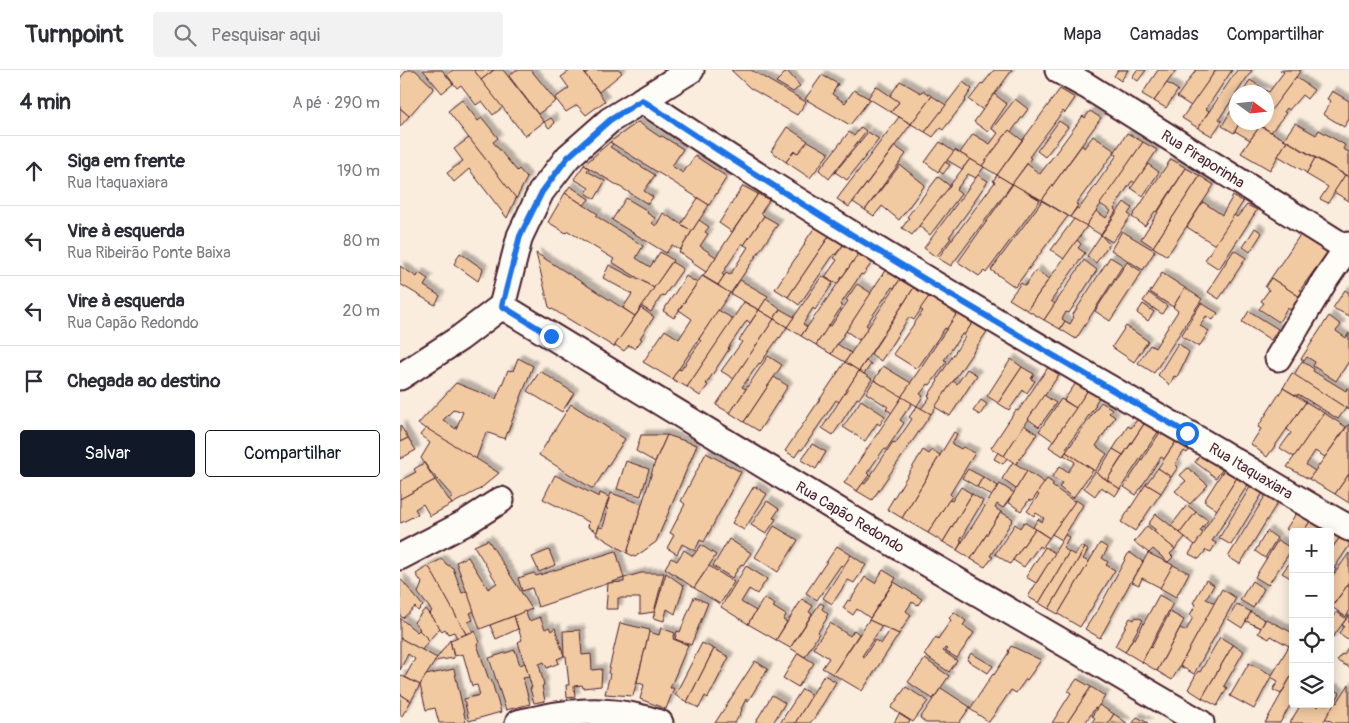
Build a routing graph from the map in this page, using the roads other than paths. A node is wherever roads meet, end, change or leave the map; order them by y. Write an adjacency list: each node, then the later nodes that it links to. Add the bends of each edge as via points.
1 (691, 70): 3 (street)
2 (1058, 70): 5 (street, Rua Piraporinha)
3 (666, 77): 4 (street)
4 (642, 100): 6 (street, via 610,120 568,157 542,192 520,236); 10 (street, Rua Itaquaxiara, via 804,206 935,286)
5 (1348, 246): 7 (street)
6 (502, 306): 8 (street); 14 (street, Rua Capão Redondo, via 871,530)
7 (1278, 358)
8 (400, 377)
9 (501, 500): 11 (street)
10 (1349, 528)
11 (400, 557)
12 (518, 723): 13 (street, via 554,715 599,711 634,715)
13 (660, 723)
14 (1201, 723)

